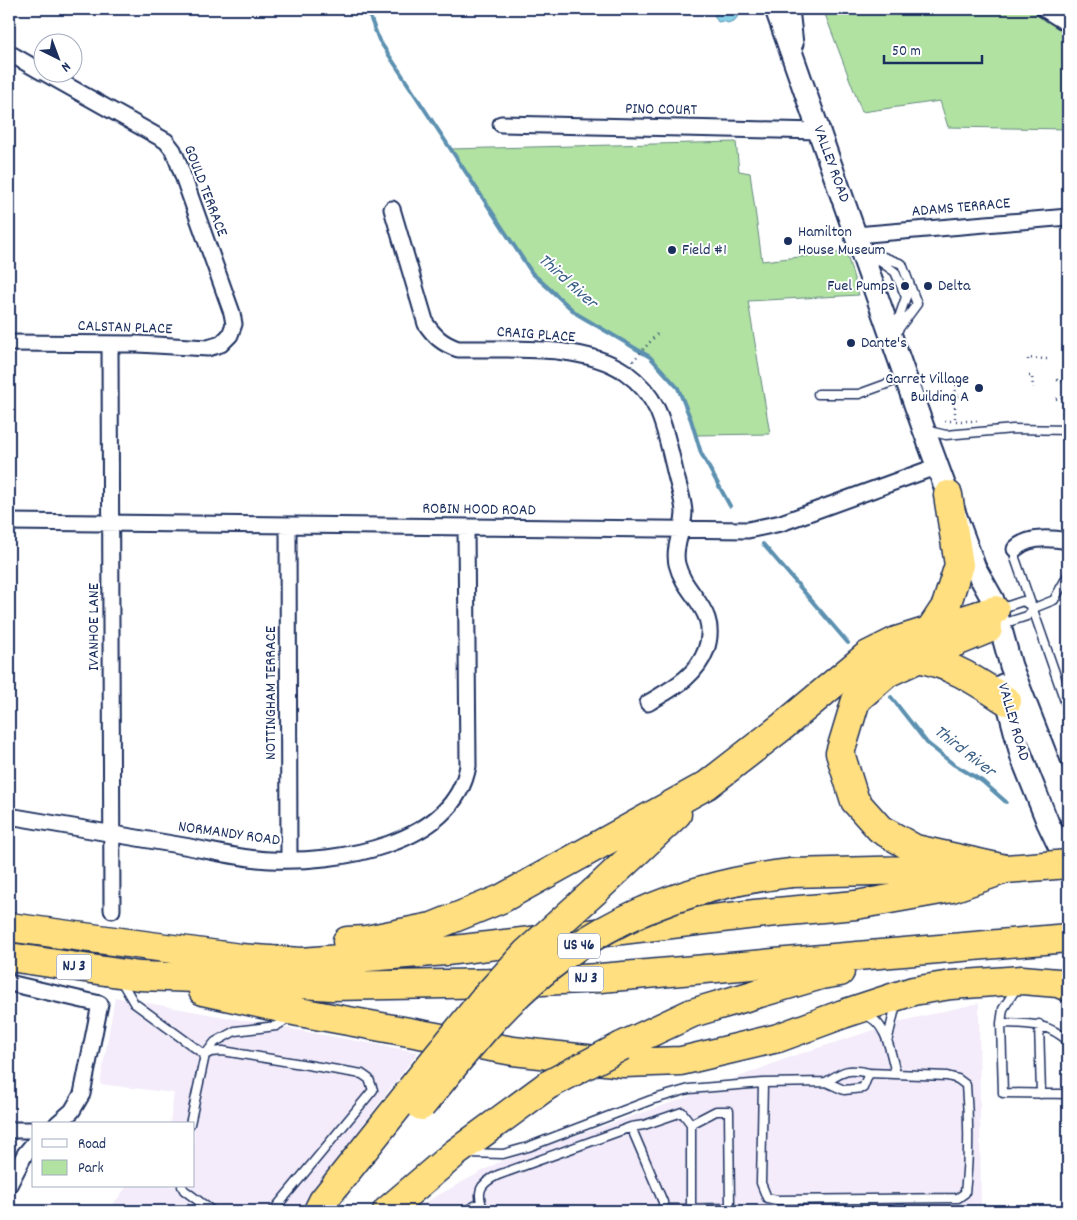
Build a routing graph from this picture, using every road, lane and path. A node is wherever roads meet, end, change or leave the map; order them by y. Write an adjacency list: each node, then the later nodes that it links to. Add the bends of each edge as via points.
1 (776, 9): 7 (main road, VALLEY ROAD)
2 (791, 9): 7 (street)
3 (1044, 9): 4 (street)
4 (1068, 24)
5 (9, 53): 6 (street, GOULD TERRACE)
6 (32, 66)
7 (799, 73): 10 (main road, VALLEY ROAD)
8 (61, 82): 14 (street, GOULD TERRACE, via 166,141 178,162 232,313)
9 (501, 124): 10 (street, PINO COURT)
10 (820, 131): 13 (main road, VALLEY ROAD)
11 (392, 209): 43 (street, CRAIG PLACE, via 426,324 433,336 458,349 572,353 606,362 641,385 661,414 666,432 684,512)
12 (1068, 217): 13 (street, ADAMS TERRACE)
13 (859, 242): 16 (main road, VALLEY ROAD); 16 (lane, via 902,264 918,304)
14 (232, 330): 18 (street, CALSTAN PLACE, via 222,344 208,348)
15 (657, 334): 19 (path)
16 (892, 338): 23 (main road, VALLEY ROAD)
17 (9, 343): 18 (street, CALSTAN PLACE)
18 (110, 344): 40 (street, IVANHOE LANE)
19 (634, 359)
20 (1047, 359): 21 (path)
21 (1028, 360)
22 (1029, 376): 26 (path, via 1032,376)
23 (906, 377): 28 (lane, via 859,394); 35 (main road, VALLEY ROAD)
24 (969, 378): 29 (path, via 958,379)
25 (1057, 380): 27 (path, via 1065,383)
26 (1032, 388)
27 (1068, 391): 31 (path, via 1065,397)
28 (818, 394)
29 (955, 396): 30 (path); 33 (path)
30 (969, 396)
31 (1056, 399)
32 (988, 420): 33 (path)
33 (955, 421): 34 (path)
34 (945, 422)
35 (924, 430): 36 (lane, via 946,435 1013,429); 37 (main road, VALLEY ROAD)
36 (1068, 430)
37 (938, 466): 38 (main road, VALLEY ROAD); 43 (street, ROBIN HOOD ROAD, via 781,523 748,530)
38 (948, 496): 48 (main road, VALLEY ROAD, via 977,573 978,598); 49 (highway, via 958,565 946,606)
39 (9, 522): 40 (street, ROBIN HOOD ROAD)
40 (111, 524): 41 (street, ROBIN HOOD ROAD); 57 (street, IVANHOE LANE)
41 (288, 526): 42 (street, ROBIN HOOD ROAD); 58 (street, NOTTINGHAM TERRACE)
42 (466, 528): 43 (street, ROBIN HOOD ROAD); 58 (street, NORMANDY ROAD, via 468,766 459,792 438,819 385,845 364,852)
43 (681, 530): 52 (street, CRAIG PLACE, via 677,564 688,588 706,612 706,650 691,674 679,685)
44 (1068, 541): 45 (street, via 1052,538 1021,543)
45 (1015, 549): 47 (lane, via 1015,558)
46 (1068, 575): 47 (lane, via 1054,600)
47 (1034, 608): 48 (lane, via 1027,616); 48 (lane, via 1023,601); 53 (lane)
48 (992, 620): 49 (highway); 50 (highway); 51 (main road, VALLEY ROAD); 55 (main road, VALLEY ROAD)
49 (930, 630): 54 (highway, via 896,641 868,655)
50 (919, 658): 51 (highway, via 961,672); 60 (highway, via 887,673 856,700 840,753 855,801 880,829 915,849)
51 (1007, 701): 59 (main road, VALLEY ROAD, via 1022,758)
52 (648, 703)
53 (1068, 710)
54 (707, 785): 65 (highway, via 501,899 432,927 366,940 295,943 159,936); 85 (highway, bridge, via 595,892 526,952 482,1000)
55 (1068, 812)
56 (9, 816): 57 (street, NORMANDY ROAD)
57 (112, 834): 58 (street, NORMANDY ROAD, via 267,860); 61 (street, IVANHOE LANE)
58 (289, 860)
59 (1068, 865): 60 (highway, US 46, bridge)
60 (1006, 869): 65 (highway, NJ 3, via 952,888 856,905 436,952 301,962 240,958); 85 (highway, US 46, bridge, via 791,874 735,881 680,896 627,918 592,937 551,966 506,1005)
61 (112, 910)
62 (9, 927): 65 (highway, NJ 3)
63 (1068, 938): 64 (highway)
64 (1032, 942): 67 (highway, NJ 3, via 503,983 332,986); 93 (highway, bridge, via 822,975 692,1013 548,1085)
65 (127, 943)
66 (9, 957): 67 (highway, NJ 3)
67 (128, 975): 72 (highway); 78 (lane, via 134,1003)
68 (1022, 980): 70 (highway); 71 (highway, via 951,985); 74 (lane, via 1004,1008)
69 (9, 984): 86 (street, via 100,1004 82,1094 78,1104)
70 (1068, 987)
71 (902, 995): 73 (highway); 76 (lane, via 895,1006)
72 (299, 1012): 73 (highway, via 513,1051 624,1063 681,1061 778,1038); 78 (lane, via 276,1026 235,1031 215,1042)
73 (850, 1012): 76 (lane, via 868,1016)
74 (1001, 1023): 75 (lane); 83 (lane, via 1003,1093)
75 (1039, 1024): 77 (lane, via 1060,1033); 83 (lane)
76 (888, 1038): 80 (lane)
77 (1068, 1041)
78 (205, 1055): 87 (lane); 100 (lane, via 223,1051 362,1074 369,1079 373,1090)
79 (869, 1073): 80 (lane); 81 (lane, via 844,1070); 81 (lane, via 863,1088 844,1090)
80 (896, 1074): 82 (lane, via 947,1076 966,1086 967,1179 965,1193 958,1198 767,1198 761,1183)
81 (826, 1082): 82 (lane)
82 (763, 1083): 93 (lane, via 689,1089 503,1154)
83 (1041, 1094): 84 (lane)
84 (1068, 1094)
85 (414, 1100): 101 (highway, via 323,1201); 102 (highway, US 46)
86 (59, 1122)
87 (190, 1122)
88 (691, 1124): 89 (lane, via 682,1112); 97 (lane); 97 (lane, via 716,1111 729,1111 730,1208)
89 (631, 1127): 96 (lane, via 490,1179 479,1191); 98 (lane, via 663,1202)
90 (9, 1130): 91 (street)
91 (32, 1130)
92 (32, 1146): 94 (street)
93 (454, 1154): 103 (highway)
94 (9, 1185)
95 (183, 1188): 99 (lane)
96 (480, 1202): 104 (lane); 105 (lane)
97 (691, 1208): 98 (lane)
98 (661, 1210)
99 (212, 1211)
100 (273, 1211)
101 (318, 1211)
102 (327, 1211)
103 (387, 1211)
104 (465, 1211)
105 (484, 1211)

